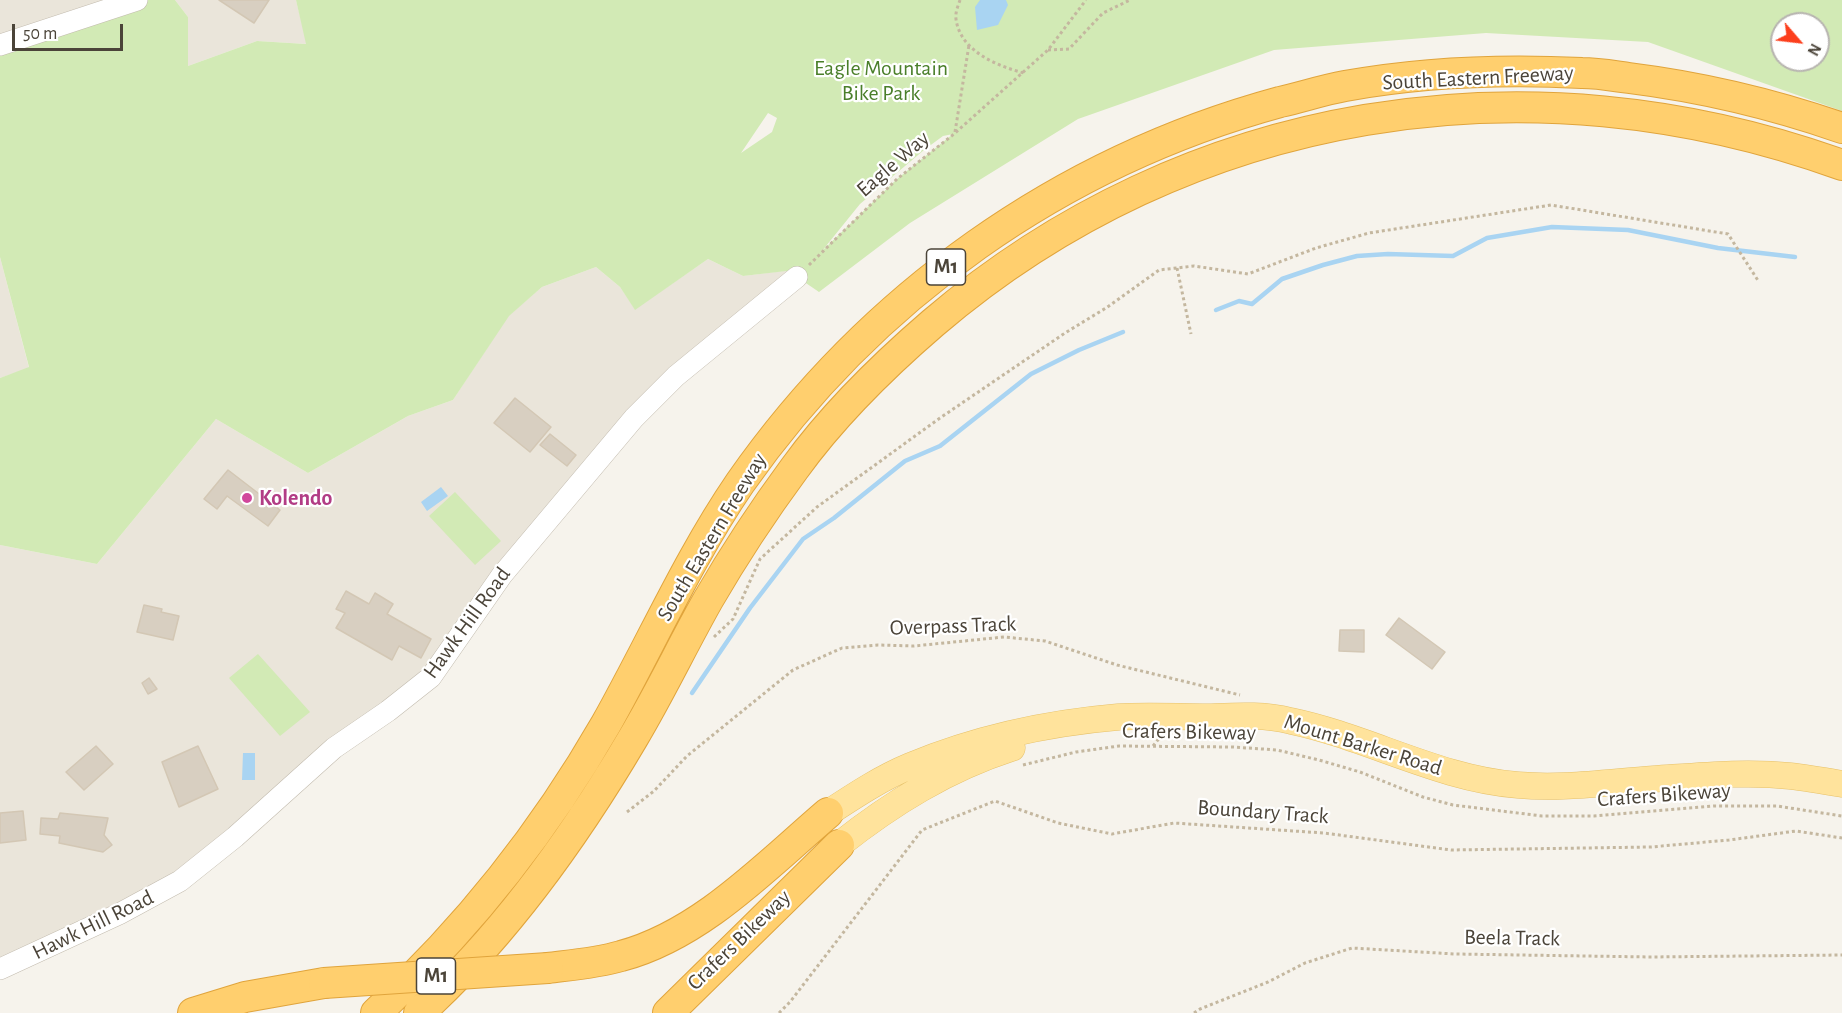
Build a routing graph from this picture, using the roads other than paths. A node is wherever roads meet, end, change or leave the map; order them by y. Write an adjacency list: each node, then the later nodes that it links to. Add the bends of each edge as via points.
1 (137, 0): 2 (street)
2 (0, 45)
3 (1842, 128): 12 (highway, South Eastern Freeway / M1, via 1744,99 1597,74 1423,75 1344,86 1239,113 1164,140 1022,213 893,310 836,365 784,424 738,486 695,558 561,798 472,914)
4 (1842, 165): 13 (highway, South Eastern Freeway / M1, via 1734,132 1648,116 1569,107 1412,112 1326,126 1239,151 1173,175 1111,204 1031,249 966,295 905,347 849,403 796,465 709,599 634,736 547,870 499,929)
5 (797, 277): 10 (street, Hawk Hill Road, via 676,376 634,418 502,575 431,677 334,748 180,881)
6 (1842, 784): 8 (main road, Mount Barker Road, via 1741,774 1518,786 1440,769 1289,720 1244,715 1161,716 1059,724 965,746 908,766)
7 (1842, 792): 9 (main road, Mount Barker Road, via 1739,782 1568,795 1525,793 1447,779 1308,734 1232,724 1147,724 1103,727 1009,749 922,787)
8 (828, 813): 11 (highway, M1, bridge, via 702,918 658,943 622,956 548,968 324,983 245,997)
9 (839, 845): 14 (highway)
10 (0, 969)
11 (193, 1013)
12 (376, 1013)
13 (419, 1013)
14 (668, 1013)

